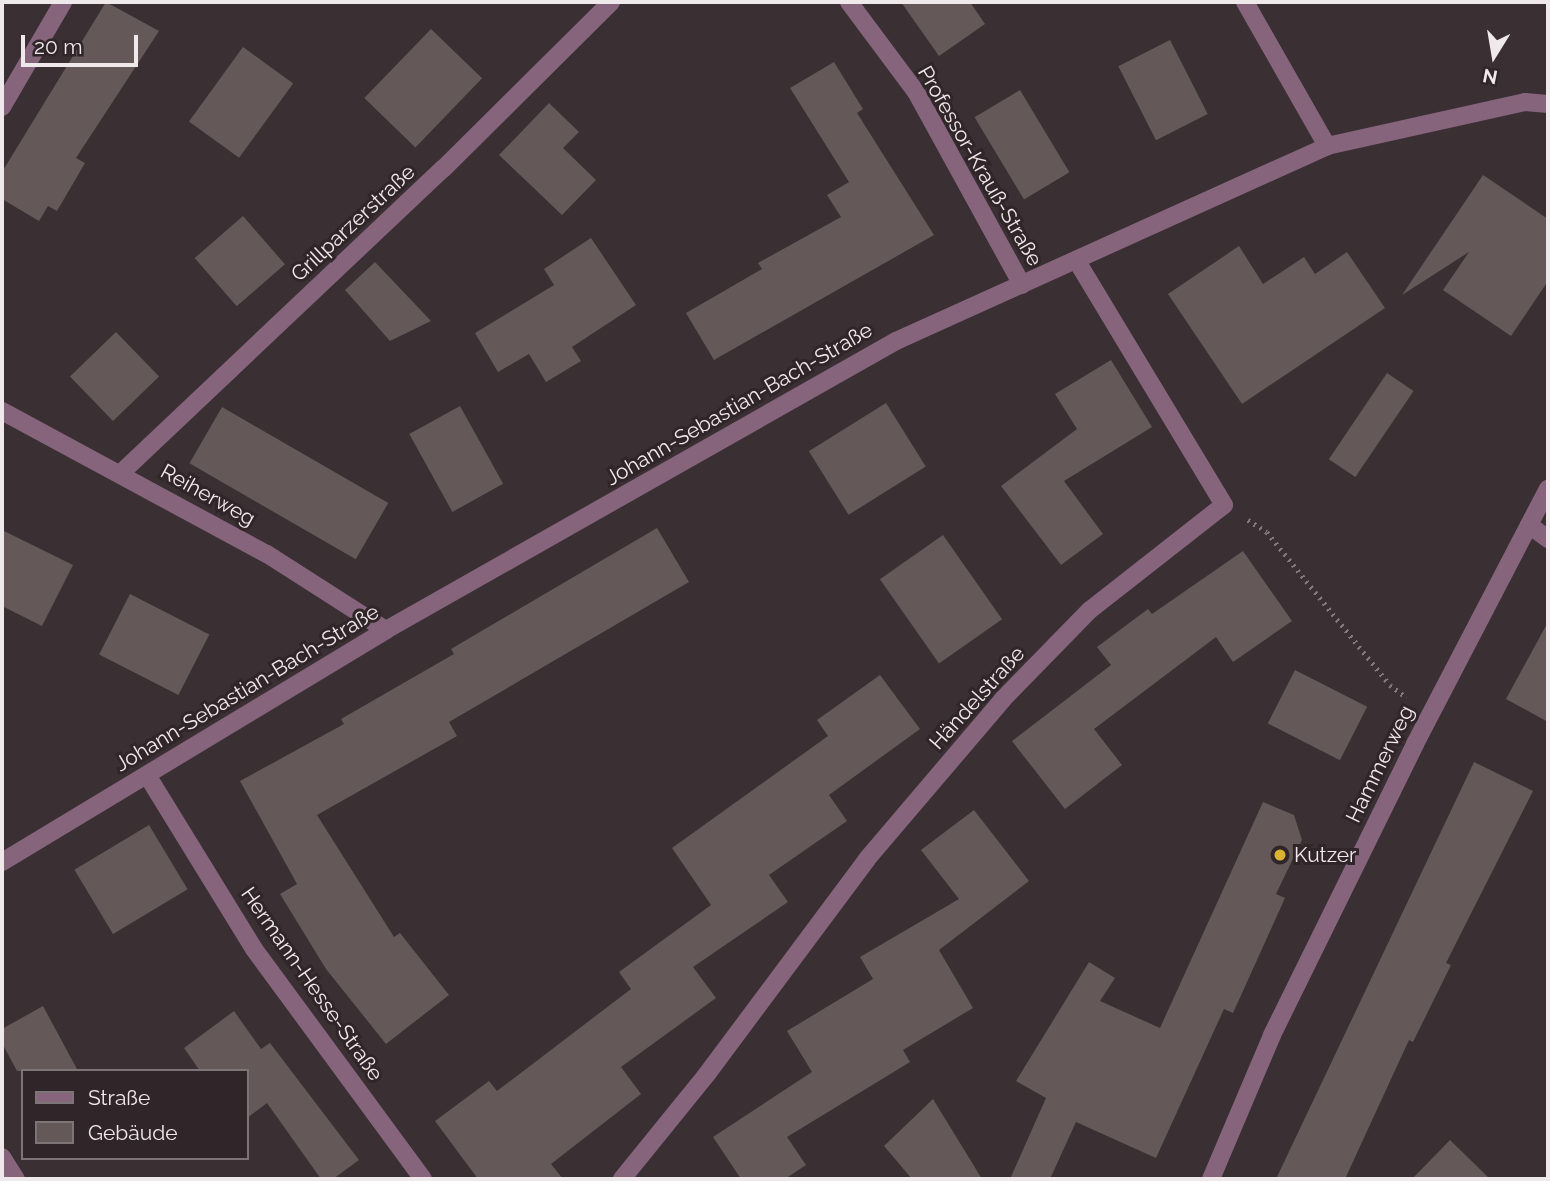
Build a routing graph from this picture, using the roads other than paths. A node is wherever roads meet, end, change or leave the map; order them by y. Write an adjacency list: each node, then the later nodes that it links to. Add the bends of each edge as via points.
1 (63, 2): 6 (street)
2 (611, 2): 11 (street, Grillparzerstraße, via 443,169)
3 (849, 2): 9 (street, Professor-Krauß-Straße, via 916,92)
4 (1245, 2): 7 (street)
5 (1548, 104): 7 (street, Johann-Sebastian-Bach-Straße, via 1525,102)
6 (2, 107)
7 (1327, 146): 8 (street, Johann-Sebastian-Bach-Straße)
8 (1077, 261): 9 (street, Johann-Sebastian-Bach-Straße); 21 (street, Händelstraße, via 1224,505 1090,610 1003,699 867,859 707,1074)
9 (1022, 285): 15 (street, Johann-Sebastian-Bach-Straße, via 896,341)
10 (2, 411): 11 (street, Reiherweg)
11 (121, 473): 15 (street, Reiherweg, via 267,554)
12 (1548, 489): 13 (street, Hammerweg)
13 (1530, 525): 14 (street); 22 (street, Hammerweg, via 1272,1035)
14 (1548, 539)
15 (386, 630): 16 (street, Johann-Sebastian-Bach-Straße)
16 (148, 775): 17 (street, Johann-Sebastian-Bach-Straße); 20 (street, Hermann-Hesse-Straße, via 254,949)
17 (2, 862)
18 (2, 1157): 19 (street)
19 (16, 1179)
20 (423, 1179)
21 (622, 1179)
22 (1211, 1179)

